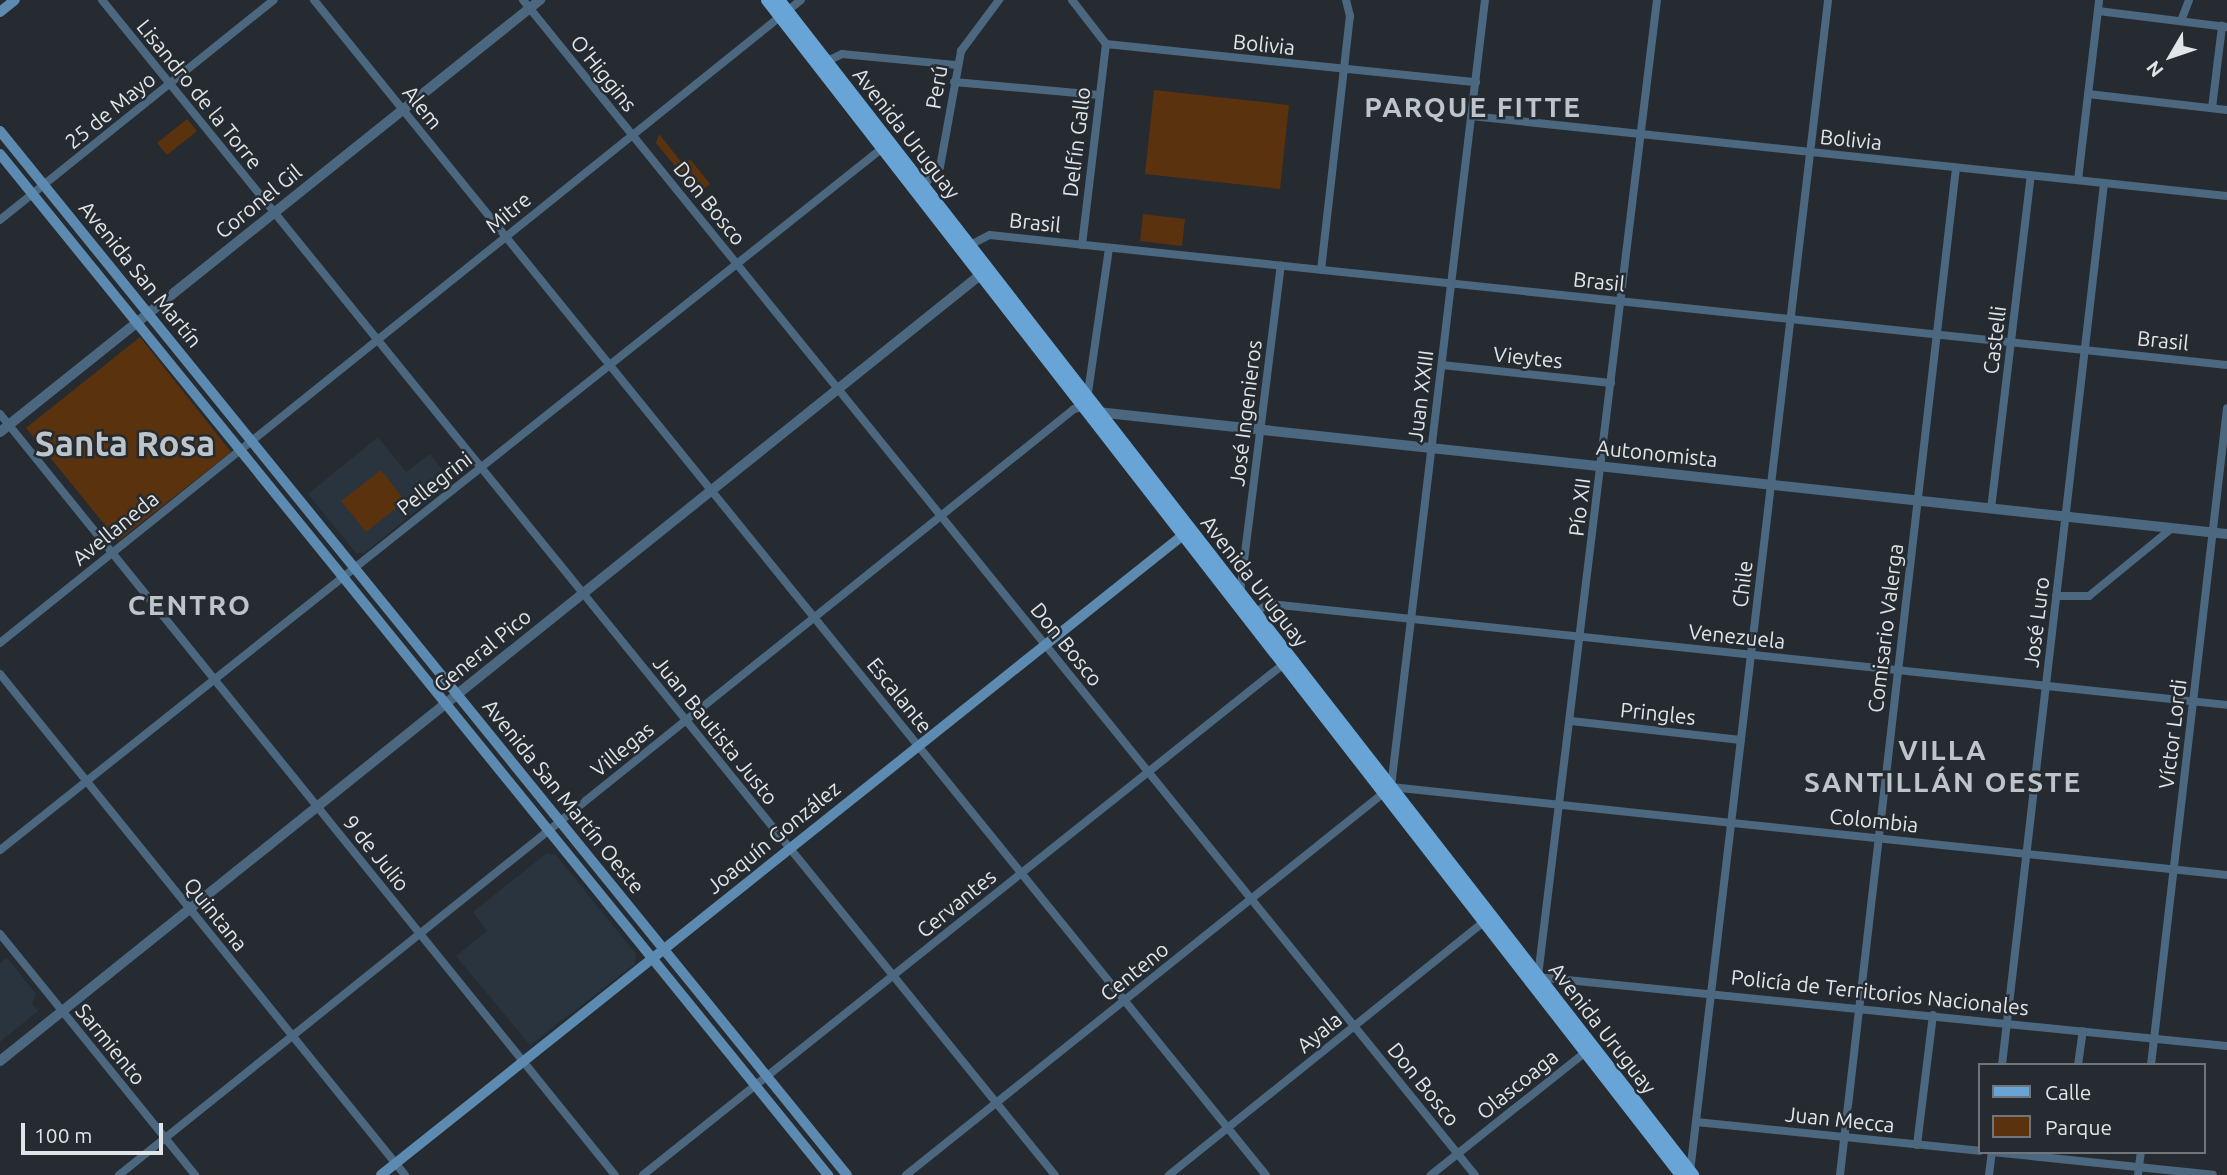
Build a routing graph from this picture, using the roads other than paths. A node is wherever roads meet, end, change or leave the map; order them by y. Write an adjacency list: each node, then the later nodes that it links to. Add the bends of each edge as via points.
1 (15, 0): 19 (main road)
2 (102, 0): 28 (street, Lisandro de la Torre)
3 (274, 0): 28 (street, 25 de Mayo)
4 (314, 0): 32 (street, Alem)
5 (540, 0): 16 (street, Coronel Gil)
6 (768, 0): 17 (main road)
7 (999, 0): 24 (street, Perú, via 966,42)
8 (1072, 0): 22 (street)
9 (1346, 0): 25 (street)
10 (1485, 0): 27 (street, Juan XXIII)
11 (1657, 0): 36 (street, Pío XII)
12 (1828, 0): 39 (street, Chile)
13 (2099, 0): 18 (street)
14 (2189, 0): 20 (street)
15 (799, 1): 17 (street)
16 (526, 4): 32 (street, Coronel Gil); 37 (street, O'Higgins)
17 (782, 9): 23 (main road, Avenida Uruguay); 37 (street, Mitre); 38 (main road, Avenida Uruguay)
18 (2098, 11): 20 (street); 29 (street)
19 (0, 12)
20 (2181, 21): 21 (street)
21 (2224, 26): 31 (street)
22 (1105, 44): 25 (street, Bolivia); 30 (street, Delfín Gallo)
23 (827, 61): 24 (street, via 842,54); 38 (main road, Avenida Uruguay)
24 (957, 65): 26 (street, Perú)
25 (1344, 70): 27 (street, Bolivia); 58 (street)
26 (954, 82): 30 (street); 47 (street, Perú, via 940,167)
27 (1475, 82): 34 (street, Juan XXIII)
28 (170, 84): 46 (street, 25 de Mayo); 50 (street, Lisandro de la Torre)
29 (2088, 94): 31 (street); 44 (street)
30 (1099, 95): 53 (street, Delfín Gallo)
31 (2212, 108): 33 (street)
32 (403, 110): 50 (street, Coronel Gil); 52 (street, Alem)
33 (2227, 110)
34 (1471, 116): 36 (street, Bolivia); 60 (street, Juan XXIII)
35 (0, 131): 46 (main road, Avenida San Martín)
36 (1641, 134): 39 (street, Bolivia); 61 (street, Pío XII)
37 (632, 135): 52 (street, Mitre); 56 (street, Don Bosco)
38 (886, 145): 42 (main road, Avenida Uruguay); 47 (main road, Avenida Uruguay); 56 (street, Pellegrini)
39 (1811, 152): 41 (street, Bolivia); 63 (street, Chile)
40 (0, 154): 48 (main road, Avenida San Martín)
41 (1956, 168): 43 (street, Bolivia); 65 (street, Comisario Valerga)
42 (903, 174): 47 (main road); 59 (main road, Avenida Uruguay)
43 (2031, 176): 44 (street, Bolivia); 67 (street, Castelli)
44 (2078, 180): 45 (street, Bolivia)
45 (2104, 183): 49 (street, Bolivia); 68 (street, José Luro)
46 (44, 185): 48 (street, 25 de Mayo); 62 (main road, Avenida San Martín)
47 (923, 186): 54 (main road, Avenida Uruguay)
48 (33, 194): 51 (street, 25 de Mayo); 64 (main road, Avenida San Martín)
49 (2227, 196)
50 (274, 213): 62 (street, Coronel Gil); 66 (street, Lisandro de la Torre)
51 (0, 220)
52 (506, 236): 66 (street, Mitre); 70 (street, Escalante)
53 (1082, 245): 54 (street, Brasil, via 988,235); 55 (street, Brasil)
54 (970, 246): 59 (main road, Avenida Uruguay)
55 (1109, 248): 57 (street, Brasil); 78 (street)
56 (737, 264): 70 (street, Pellegrini); 75 (street, Don Bosco)
57 (1281, 266): 58 (street, Brasil); 83 (street, José Ingenieros)
58 (1321, 270): 60 (street, Brasil)
59 (985, 272): 75 (street, General Pico); 78 (main road, Avenida Uruguay)
60 (1451, 284): 61 (street, Brasil); 71 (street, Juan XXIII)
61 (1621, 301): 63 (street, Brasil); 74 (street, Pío XII)
62 (148, 313): 64 (street, Coronel Gil); 69 (main road, Avenida San Martín)
63 (1791, 319): 65 (street, Brasil); 90 (street, Chile)
64 (137, 323): 73 (main road, Avenida San Martín); 82 (street, Coronel Gil)
65 (1937, 334): 67 (street, Brasil); 92 (street, Comisario Valerga)
66 (377, 340): 85 (street, Mitre); 89 (street, Juan Bautista Justo)
67 (2011, 342): 68 (street, Brasil); 93 (street, Castelli)
68 (2085, 350): 72 (street, Brasil); 95 (street, José Luro)
69 (189, 363): 73 (main road); 76 (main road, Avenida San Martín)
70 (610, 365): 89 (street, Pellegrini); 91 (street, Escalante)
71 (1442, 365): 74 (street, Vieytes); 86 (street, Juan XXIII)
72 (2227, 365)
73 (177, 373): 77 (main road, Avenida San Martín)
74 (1611, 383): 88 (street, Pío XII)
75 (838, 389): 91 (street, General Pico); 94 (street, Don Bosco)
76 (211, 391): 77 (main road); 85 (main road, Avenida San Martín)
77 (199, 400): 87 (main road, Avenida San Martín)
78 (1086, 402): 80 (main road, Avenida Uruguay); 94 (street, Villegas); 97 (main road, Avenida Uruguay)
79 (2227, 408): 98 (street, Víctor Lordi)
80 (1100, 412): 83 (street, Autonomista); 97 (main road, Avenida Uruguay)
81 (0, 414): 82 (street, 9 de Julio)
82 (9, 425): 84 (street, Coronel Gil); 100 (street, 9 de Julio)
83 (1261, 430): 86 (street, Autonomista); 105 (street, José Ingenieros)
84 (0, 432)
85 (251, 441): 87 (street, Avellaneda); 101 (main road, Avenida San Martín Oeste)
86 (1432, 448): 88 (street, Autonomista); 108 (street, Juan XXIII)
87 (240, 450): 100 (street, Avellaneda); 102 (main road, Avenida San Martín Oeste)
88 (1601, 467): 90 (street, Autonomista); 109 (street, Pío XII)
89 (481, 468): 101 (street, Pellegrini); 103 (street, Juan Bautista Justo)
90 (1771, 485): 92 (street, Autonomista); 112 (street, Chile)
91 (712, 491): 103 (street, General Pico); 107 (street, Escalante)
92 (1918, 501): 93 (street, Autonomista); 114 (street, Comisario Valerga)
93 (1991, 509): 95 (street, Autonomista)
94 (941, 516): 107 (street, Villegas); 111 (street, Don Bosco)
95 (2066, 517): 96 (street, Autonomista); 104 (street, José Luro)
96 (2172, 528): 98 (street, Autonomista); 104 (street, via 2089,596)
97 (1187, 532): 105 (main road, Avenida Uruguay); 111 (main road, Joaquín González)
98 (2213, 533): 99 (street, Autonomista); 119 (street, Víctor Lordi)
99 (2227, 534)
100 (112, 553): 110 (street, Avellaneda); 116 (street, 9 de Julio)
101 (355, 568): 102 (street, Pellegrini); 118 (main road, Avenida San Martín Oeste)
102 (343, 577): 116 (street, Pellegrini); 120 (main road, Avenida San Martín Oeste)
103 (583, 594): 118 (street, General Pico); 122 (street, Juan Bautista Justo)
104 (2056, 596): 117 (street, José Luro)
105 (1239, 599): 106 (main road, Avenida Uruguay)
106 (1251, 614): 108 (street, Venezuela, via 1270,604); 113 (main road, Avenida Uruguay)
107 (814, 617): 122 (street, Villegas); 125 (street, Escalante)
108 (1411, 619): 109 (street, Venezuela); 128 (street, Juan XXIII)
109 (1581, 637): 112 (street, Venezuela); 123 (street, Pío XII)
110 (0, 643)
111 (1045, 645): 125 (main road, Joaquín González); 126 (street, Don Bosco)
112 (1751, 655): 114 (street, Venezuela); 124 (street, Chile)
113 (1287, 661): 126 (street, Cervantes); 128 (main road, Avenida Uruguay)
114 (1898, 670): 117 (street, Venezuela); 134 (street, Comisario Valerga)
115 (0, 674): 127 (street, Quintana)
116 (215, 679): 127 (street, Pellegrini); 130 (street, 9 de Julio)
117 (2046, 686): 119 (street, Venezuela); 137 (street, José Luro)
118 (457, 694): 120 (street, General Pico); 131 (main road, Avenida San Martín Oeste)
119 (2193, 701): 121 (street, Venezuela); 138 (street, Víctor Lordi)
120 (446, 704): 130 (street, General Pico); 133 (main road, Avenida San Martín Oeste)
121 (2227, 705)
122 (686, 720): 131 (street, Villegas); 135 (street, Juan Bautista Justo)
123 (1571, 721): 124 (street, Pringles); 129 (street, Pío XII)
124 (1741, 740): 132 (street, Chile)
125 (919, 746): 135 (main road, Joaquín González); 139 (street, Escalante)
126 (1149, 772): 139 (street, Cervantes); 141 (street, Don Bosco)
127 (87, 782): 136 (street, Pellegrini); 142 (street, Quintana)
128 (1388, 790): 129 (street, Colombia); 141 (street, Centeno); 143 (main road, Avenida Uruguay)
129 (1561, 805): 132 (street, Colombia); 149 (street, Pío XII)
130 (317, 807): 142 (street, General Pico); 145 (street, 9 de Julio)
131 (560, 821): 133 (street, Villegas); 146 (main road, Avenida San Martín Oeste)
132 (1731, 823): 134 (street, Colombia); 150 (street, Chile)
133 (548, 831): 145 (street, Villegas); 147 (main road, Avenida San Martín Oeste)
134 (1878, 838): 137 (street, Colombia); 152 (street, Comisario Valerga)
135 (790, 848): 146 (main road, Joaquín González); 148 (street, Juan Bautista Justo)
136 (0, 850)
137 (2026, 854): 138 (street, Colombia); 155 (street, José Luro)
138 (2174, 869): 140 (street, Colombia); 159 (street, Víctor Lordi)
139 (1022, 873): 148 (street, Cervantes); 151 (street, Escalante)
140 (2227, 875)
141 (1251, 899): 151 (street, Centeno); 156 (street, Don Bosco)
142 (190, 909): 153 (street, General Pico); 158 (street, Quintana)
143 (1488, 919): 149 (main road, Avenida Uruguay); 156 (street, Ayala)
144 (0, 934): 153 (street, Sarmiento)
145 (420, 934): 158 (street, Villegas); 163 (street, 9 de Julio)
146 (664, 949): 147 (main road, Joaquín González); 167 (main road, Avenida San Martín Oeste)
147 (652, 958): 163 (main road, Joaquín González); 168 (main road, Avenida San Martín Oeste)
148 (893, 976): 167 (street, Cervantes); 169 (street, Juan Bautista Justo)
149 (1534, 979): 150 (street, Policía de Territorios Nacionales); 161 (main road, Avenida Uruguay)
150 (1712, 992): 152 (street, Policía de Territorios Nacionales); 170 (street, Chile)
151 (1125, 1000): 169 (street, Centeno); 171 (street, Escalante)
152 (1859, 1007): 154 (street, Policía de Territorios Nacionales); 172 (street, Comisario Valerga)
153 (62, 1011): 162 (street, General Pico); 173 (street, Sarmiento)
154 (1933, 1015): 155 (street, Policía de Territorios Nacionales); 174 (street)
155 (2007, 1023): 157 (street, Policía de Territorios Nacionales); 164 (street, José Luro)
156 (1354, 1026): 171 (street, Ayala); 176 (street, Don Bosco)
157 (2082, 1031): 159 (street, Policía de Territorios Nacionales); 165 (street)
158 (293, 1036): 173 (street, Villegas); 180 (street, Quintana)
159 (2154, 1039): 160 (street, Policía de Territorios Nacionales); 166 (street, Víctor Lordi)
160 (2227, 1046)
161 (1589, 1049): 176 (street, Olascoaga); 182 (main road, Avenida Uruguay)
162 (0, 1061)
163 (523, 1061): 180 (main road, Joaquín González); 187 (street, 9 de Julio)
164 (2002, 1063)
165 (2078, 1063)
166 (2151, 1063)
167 (767, 1076): 168 (street, Cervantes); 190 (main road, Avenida San Martín Oeste)
168 (755, 1085): 188 (street, Cervantes); 189 (main road, Avenida San Martín Oeste)
169 (996, 1103): 191 (street, Centeno); 192 (street, Juan Bautista Justo)
170 (1696, 1122): 172 (street, Juan Mecca); 182 (street, Chile)
171 (1228, 1128): 193 (street, Ayala); 194 (street, Escalante)
172 (1844, 1137): 174 (street, Juan Mecca); 197 (street, Comisario Valerga)
173 (165, 1138): 183 (street, Villegas); 184 (street, Sarmiento)
174 (1917, 1144): 175 (street, Juan Mecca)
175 (1979, 1151)
176 (1458, 1154): 195 (street, Olascoaga); 196 (street, Don Bosco)
177 (1992, 1154): 198 (street)
178 (2029, 1154): 179 (street)
179 (2066, 1156): 181 (street)
180 (396, 1163): 185 (main road, Joaquín González); 186 (street, Quintana)
181 (2139, 1171): 199 (street)
182 (1688, 1174)
183 (119, 1175)
184 (195, 1175)
185 (381, 1175)
186 (405, 1175)
187 (615, 1175)
188 (643, 1175)
189 (828, 1175)
190 (847, 1175)
191 (906, 1175)
192 (1055, 1175)
193 (1169, 1175)
194 (1266, 1175)
195 (1431, 1175)
196 (1475, 1175)
197 (1840, 1175)
198 (1989, 1175)
199 (2213, 1175)

